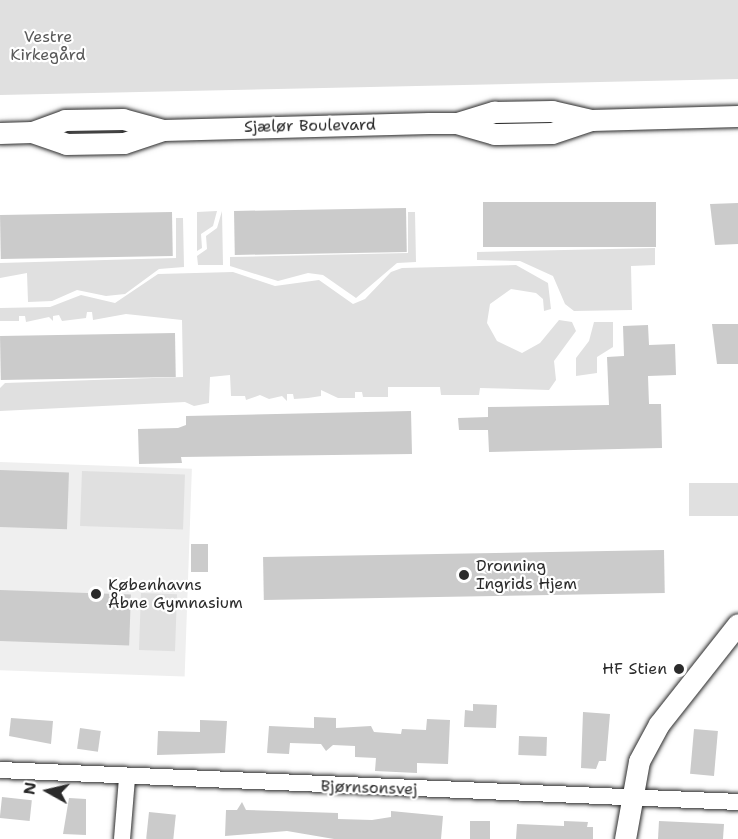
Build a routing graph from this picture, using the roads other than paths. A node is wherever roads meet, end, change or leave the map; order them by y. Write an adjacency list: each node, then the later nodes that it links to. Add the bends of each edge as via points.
1 (738, 116): 2 (street, Sjælør Boulevard, via 591,120 552,133 494,134 456,123 163,130 124,142 75,144 32,132)
2 (0, 133)
3 (738, 624): 6 (street, via 659,724 639,761)
4 (0, 770): 5 (street, Bjørnsonsvej)
5 (127, 778): 6 (street, Bjørnsonsvej); 8 (street)
6 (630, 797): 7 (street, Bjørnsonsvej); 9 (street)
7 (738, 802)
8 (122, 839)
9 (625, 839)

